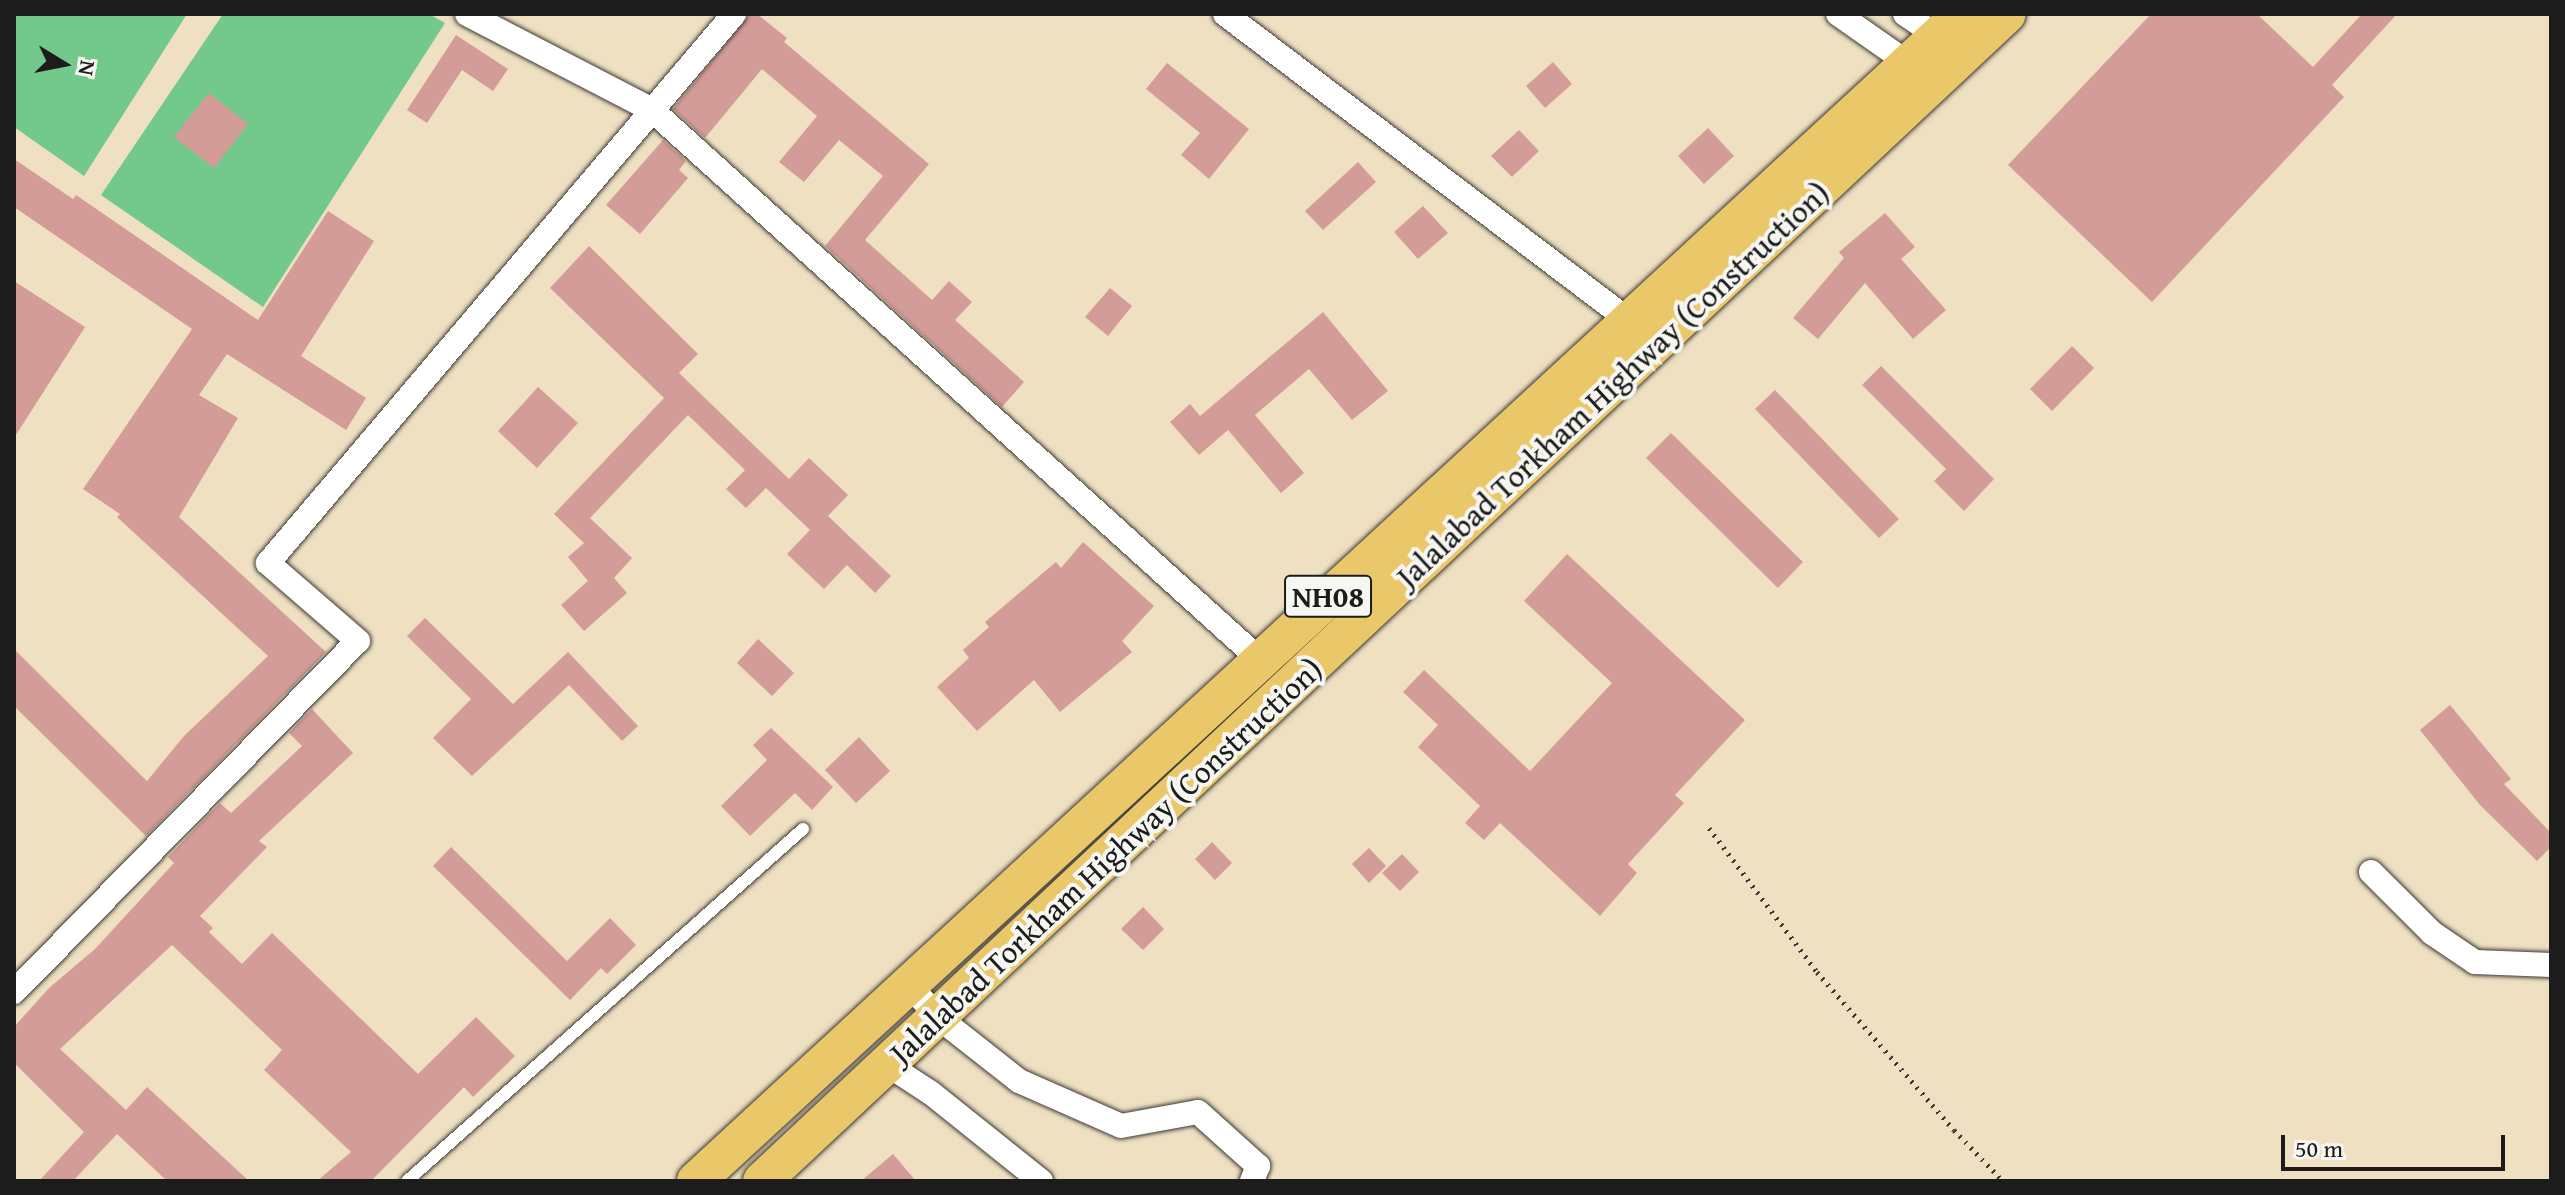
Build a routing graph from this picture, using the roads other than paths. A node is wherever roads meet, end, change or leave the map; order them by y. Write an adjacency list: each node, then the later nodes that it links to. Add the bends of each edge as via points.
1 (467, 14): 9 (street)
2 (734, 14): 9 (street)
3 (1225, 14): 10 (street)
4 (1838, 14): 8 (street)
5 (1905, 14): 7 (street)
6 (2007, 14): 7 (highway, Jalalabad Torkham Highway (Construction) / NH08)
7 (1955, 35): 8 (highway, Jalalabad Torkham Highway (Construction) / NH08)
8 (1922, 73): 10 (highway, NH08); 14 (highway, Jalalabad Torkham Highway (Construction) / NH08)
9 (652, 110): 11 (street); 18 (street, via 268,563 358,641)
10 (1627, 319): 11 (highway, NH08)
11 (1260, 660): 12 (highway, NH08)
12 (1085, 822): 14 (highway); 17 (highway, NH08)
13 (803, 829): 21 (lane)
14 (1114, 854): 19 (highway, Jalalabad Torkham Highway (Construction) / NH08)
15 (2371, 872): 16 (street, via 2432,933 2475,962)
16 (2551, 965)
17 (909, 985): 19 (street); 22 (highway, NH08)
18 (14, 992)
19 (939, 1018): 20 (highway, Jalalabad Torkham Highway (Construction) / NH08); 25 (street, via 1019,1081 1121,1126 1198,1112 1258,1166)
20 (888, 1065): 23 (highway, Jalalabad Torkham Highway (Construction) / NH08); 24 (street)
21 (407, 1181)
22 (696, 1181)
23 (762, 1181)
24 (1041, 1181)
25 (1252, 1181)

